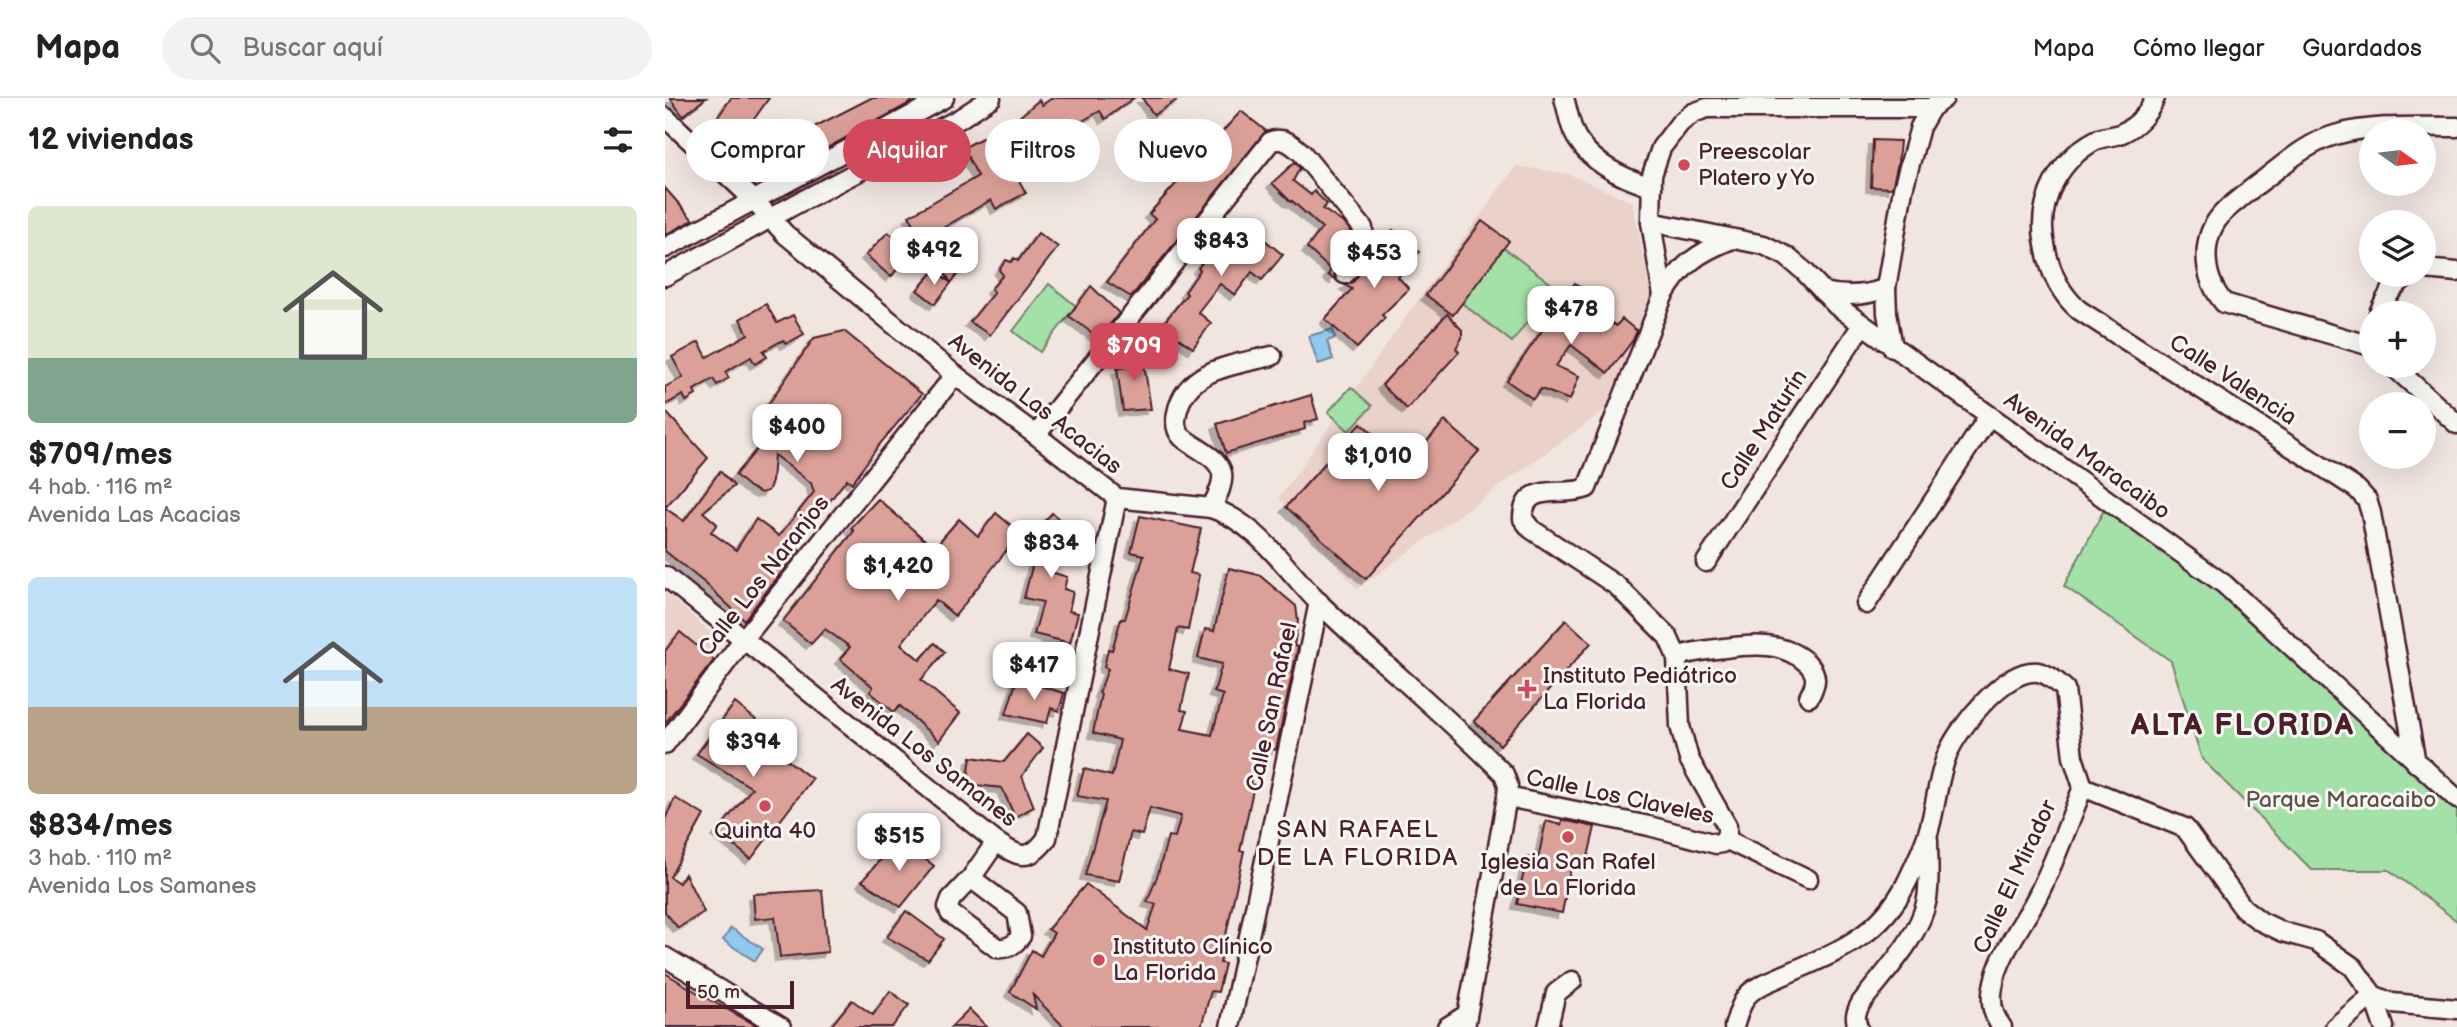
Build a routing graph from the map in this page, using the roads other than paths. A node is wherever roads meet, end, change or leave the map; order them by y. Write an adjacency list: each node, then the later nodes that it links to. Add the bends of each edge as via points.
1 (944, 98): 9 (street)
2 (991, 98): 10 (street)
3 (1564, 98): 8 (street, via 1576,138 1588,153 1629,180)
4 (2155, 98): 40 (street, Calle Valencia, via 2140,121 2082,150 2054,181 2042,225 2051,270 2067,299 2079,310 2357,489 2367,500)
5 (1937, 103): 8 (street, via 1707,108 1680,124 1661,148); 18 (street, via 1920,127 1913,148)
6 (665, 117): 9 (street, Avenida Las Acacias)
7 (2457, 127): 22 (street, via 2361,129 2321,139 2223,212 2213,228 2207,270 2224,303)
8 (1651, 187): 11 (street)
9 (755, 201): 10 (street, Avenida Las Acacias); 13 (street)
10 (769, 219): 17 (street); 25 (street, Avenida Las Acacias)
11 (1651, 222): 12 (street, Avenida Maracaibo); 20 (street)
12 (1730, 240): 19 (street, Avenida Maracaibo, via 1764,245 1786,256); 20 (street, via 1704,250 1674,278)
13 (665, 248)
14 (2436, 270): 15 (street)
15 (2457, 272)
16 (1345, 274): 29 (street, via 1363,250 1363,228 1302,153 1291,143 1271,141)
17 (665, 276)
18 (1886, 288): 19 (street, via 1855,295); 23 (street)
19 (1823, 292): 21 (street, Avenida Maracaibo)
20 (1663, 296): 37 (street, Calle Los Claveles, via 1587,488 1535,494 1523,509 1523,519 1617,586 1668,637)
21 (1863, 326): 23 (street, Avenida Maracaibo); 32 (street, Calle Maturín)
22 (2359, 339)
23 (1893, 348): 27 (street, Avenida Maracaibo)
24 (1272, 356): 31 (street, via 1209,371 1195,380 1177,410 1179,435 1217,462 1222,474)
25 (955, 375): 29 (street, Avenida Las Acacias); 36 (street, Calle Los Naranjos)
26 (2406, 378): 28 (street)
27 (1989, 416): 35 (street); 40 (street, Avenida Maracaibo, via 2224,584)
28 (2457, 424)
29 (1037, 435): 30 (street, Avenida Las Acacias)
30 (1117, 498): 31 (street, Avenida Las Acacias); 46 (street, Avenida Los Samanes, via 1047,838 1026,856 1013,854)
31 (1211, 508): 34 (street, Avenida Las Acacias, via 1249,528)
32 (1706, 562)
33 (665, 576): 36 (street, Avenida Los Samanes)
34 (1319, 602): 42 (street, Avenida Las Acacias, via 1504,774); 55 (street, Calle San Rafael)
35 (1866, 604)
36 (743, 640): 39 (street, Calle Los Naranjos); 46 (street, Avenida Los Samanes)
37 (1677, 657): 38 (street, via 1688,652 1768,645 1799,656 1813,670 1815,685); 45 (street, Calle Los Claveles, via 1680,726 1689,759 1727,826)
38 (1808, 697)
39 (665, 744)
40 (2416, 763): 43 (street, Avenida Maracaibo)
41 (2083, 787): 44 (street, via 2073,757 2065,689 2037,672 2021,675 1994,694 1961,729 1947,755); 51 (street, via 2185,828 2243,908 2283,932 2316,941 2353,967); 60 (street, Calle El Mirador, via 2040,891 2004,953 1993,984 1991,1003)
42 (1507, 797): 45 (street, Calle Los Claveles, via 1649,826 1716,845); 53 (street)
43 (2457, 799)
44 (1928, 833): 58 (street, via 1906,883 1888,913 1869,932 1747,996); 59 (street, via 1927,898 1921,919 1861,1003 1856,1012)
45 (1725, 839): 48 (street)
46 (996, 842): 47 (street)
47 (971, 878)
48 (1808, 879)
49 (665, 957): 54 (street)
50 (1572, 981): 57 (street, via 1556,993)
51 (2372, 995): 52 (street, via 2392,1003); 61 (street); 62 (street)
52 (2457, 1009)
53 (1466, 1021): 56 (street)
54 (781, 1027)
55 (1230, 1027)
56 (1447, 1027)
57 (1548, 1027)
58 (1734, 1027)
59 (1858, 1027)
60 (2001, 1027)
61 (2335, 1027)
62 (2384, 1027)

